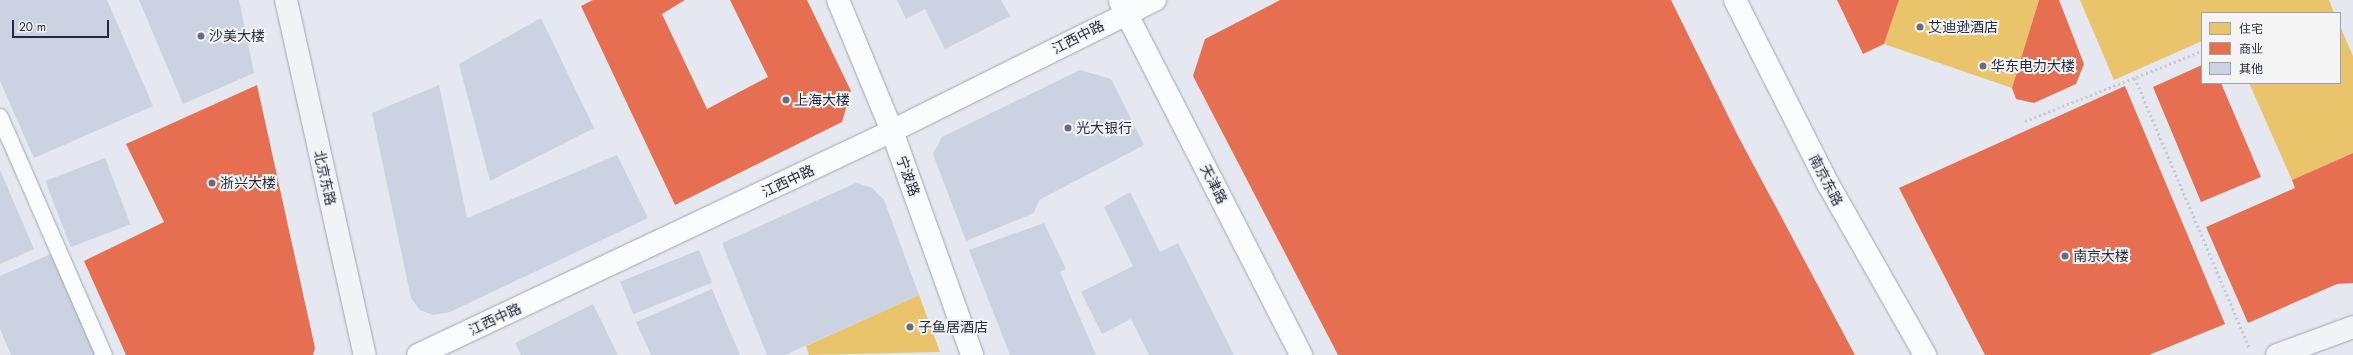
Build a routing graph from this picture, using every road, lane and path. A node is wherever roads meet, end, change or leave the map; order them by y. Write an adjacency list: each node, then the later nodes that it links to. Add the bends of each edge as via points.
1 (286, 0): 13 (main road, 北京东路)
2 (838, 0): 10 (street, 宁波路)
3 (1155, 0): 5 (street, 江西中路)
4 (1735, 0): 17 (street, 南京东路, via 1828,184)
5 (1123, 7): 10 (street, 江西中路); 16 (street, 天津路)
6 (2201, 51): 7 (path)
7 (2135, 78): 9 (path); 18 (path)
8 (0, 117): 12 (lane)
9 (2025, 121)
10 (892, 131): 14 (street, 江西中路); 15 (street, 宁波路)
11 (2353, 327): 19 (main road)
12 (104, 355)
13 (365, 355)
14 (418, 355)
15 (972, 355)
16 (1301, 355)
17 (1925, 355)
18 (2252, 355)
19 (2277, 355)

